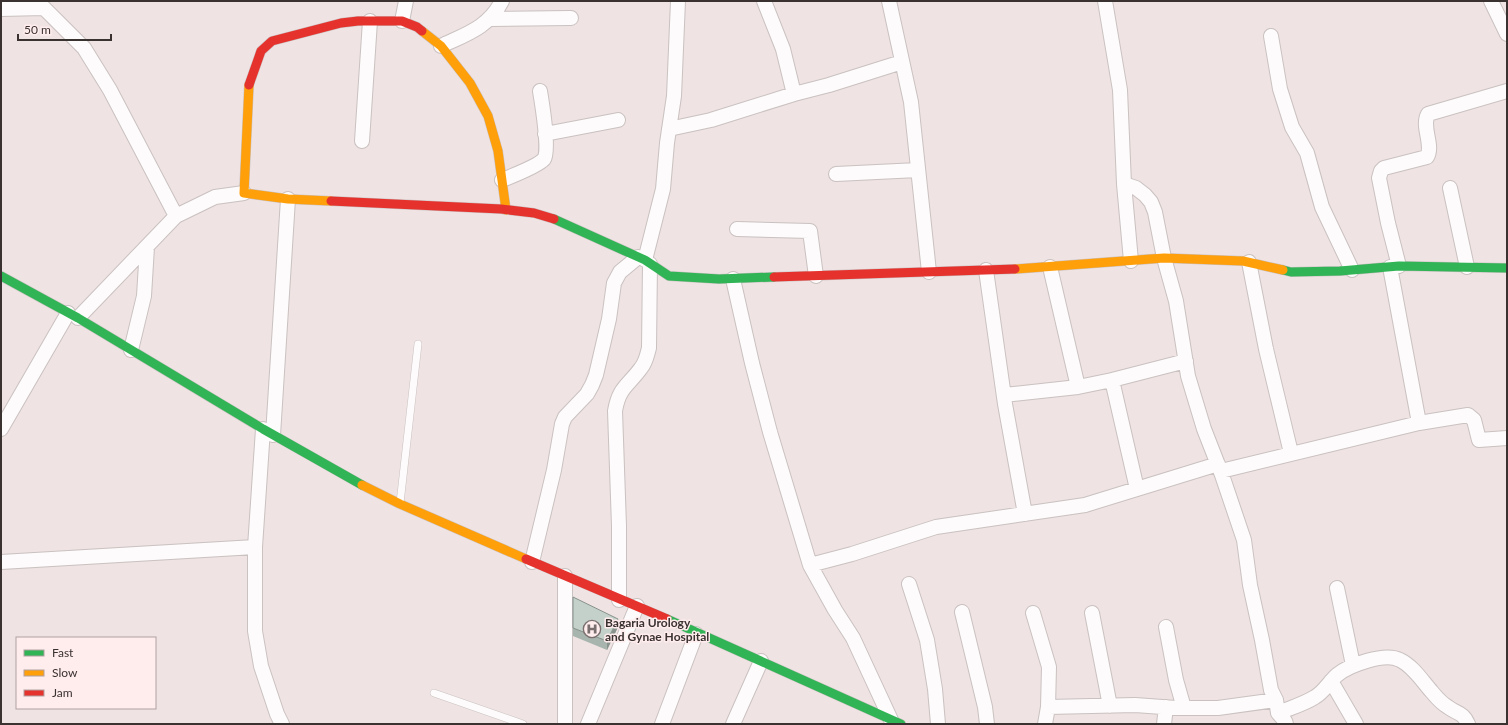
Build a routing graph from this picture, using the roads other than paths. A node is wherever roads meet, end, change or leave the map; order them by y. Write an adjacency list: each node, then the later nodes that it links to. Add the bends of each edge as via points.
1 (406, 1): 13 (street)
2 (502, 1): 11 (street)
3 (678, 1): 22 (street, via 674,96)
4 (764, 1): 20 (street, via 783,50)
5 (889, 1): 17 (street)
6 (1105, 1): 28 (street, via 1120,90)
7 (1491, 1): 14 (street)
8 (41, 4): 9 (street); 33 (street, via 84,48 110,90)
9 (1, 9)
10 (571, 18): 11 (street)
11 (490, 19): 16 (street, via 476,29)
12 (370, 21): 13 (street); 24 (street); 30 (street, via 341,23 272,41 261,51 249,84)
13 (402, 21): 16 (street, via 417,27)
14 (1507, 34)
15 (1271, 36): 45 (street, via 1280,89 1292,127 1307,153 1322,207)
16 (440, 46): 27 (street, via 470,83 488,116 498,151)
17 (902, 62): 20 (street); 25 (street, via 911,102)
18 (540, 91): 23 (street)
19 (1507, 91): 41 (street, via 1428,114 1427,157 1381,171 1379,178)
20 (794, 94): 22 (street, via 711,120)
21 (618, 120): 23 (street)
22 (669, 129): 37 (street, via 663,189)
23 (545, 134): 27 (street, via 546,152 543,160)
24 (362, 141)
25 (918, 170): 26 (street); 46 (street)
26 (836, 174)
27 (502, 180): 32 (street)
28 (1124, 184): 36 (street, via 1136,188 1151,202); 38 (street)
29 (1450, 188): 42 (street)
30 (244, 193): 31 (street); 33 (street, via 215,197)
31 (288, 199): 32 (street); 59 (street)
32 (506, 210): 37 (street, via 534,213 559,221)
33 (176, 216): 35 (street)
34 (737, 229): 48 (street, via 810,231)
35 (147, 247): 50 (street); 52 (street, via 144,296)
36 (1164, 258): 38 (street); 39 (street); 53 (street, via 1176,300)
37 (644, 260): 49 (street, via 670,276); 68 (street, via 620,272 614,283 609,319 596,375 587,394 565,417 562,424); 73 (street, via 649,348 642,368 622,389 615,411)
38 (1131, 261): 40 (street)
39 (1249, 262): 45 (street, via 1291,272); 61 (street, via 1266,349)
40 (1050, 267): 44 (street); 55 (street)
41 (1394, 267): 42 (street); 45 (street); 57 (street)
42 (1467, 267): 43 (street)
43 (1507, 268)
44 (986, 270): 46 (street); 56 (street)
45 (1352, 270)
46 (930, 272): 48 (street)
47 (1, 276): 50 (street)
48 (816, 276): 49 (street)
49 (733, 279): 69 (street, via 768,425)
50 (73, 316): 52 (street); 58 (street)
51 (418, 344): 64 (lane)
52 (131, 350): 59 (street)
53 (1186, 361): 54 (street); 62 (street, via 1204,429)
54 (1112, 380): 55 (street); 63 (street)
55 (1078, 387): 56 (street)
56 (1004, 395): 65 (street)
57 (1419, 423): 60 (street, via 1468,415 1474,420 1479,440); 61 (street)
58 (1, 429)
59 (268, 432): 64 (street); 66 (street)
60 (1507, 438)
61 (1291, 453): 62 (street)
62 (1219, 467): 63 (street); 88 (street, via 1244,540 1250,585 1271,690)
63 (1137, 489): 65 (street, via 1085,505)
64 (400, 504): 68 (street)
65 (1025, 514): 69 (street, via 936,527)
66 (255, 548): 67 (street); 90 (street, via 257,645 263,673)
67 (1, 562)
68 (532, 562): 70 (street)
69 (810, 565): 89 (street, via 853,638)
70 (565, 576): 73 (street); 92 (street)
71 (909, 584): 96 (street, via 927,640)
72 (1337, 588): 81 (street)
73 (619, 600): 74 (street)
74 (637, 606): 79 (street); 93 (street)
75 (962, 612): 97 (street)
76 (1092, 613): 84 (street)
77 (1033, 614): 85 (street, via 1050,667)
78 (1166, 627): 87 (street)
79 (696, 634): 80 (street); 94 (street)
80 (761, 661): 89 (street); 95 (street)
81 (1353, 666): 82 (street, via 1337,674); 101 (street, via 1381,658 1392,657 1400,660 1408,665 1441,703 1464,716)
82 (1331, 681): 88 (street, via 1315,697); 100 (street)
83 (434, 693): 91 (lane)
84 (1110, 706): 85 (street); 86 (street)
85 (1048, 707): 98 (street)
86 (1166, 707): 87 (street); 99 (street)
87 (1184, 708): 88 (street)
88 (1280, 712)
89 (896, 722)
90 (282, 724)
91 (523, 724)
92 (565, 724)
93 (588, 724)
94 (662, 724)
95 (733, 724)
96 (938, 724)
97 (987, 724)
98 (1045, 724)
99 (1164, 724)
100 (1356, 724)
101 (1468, 724)

